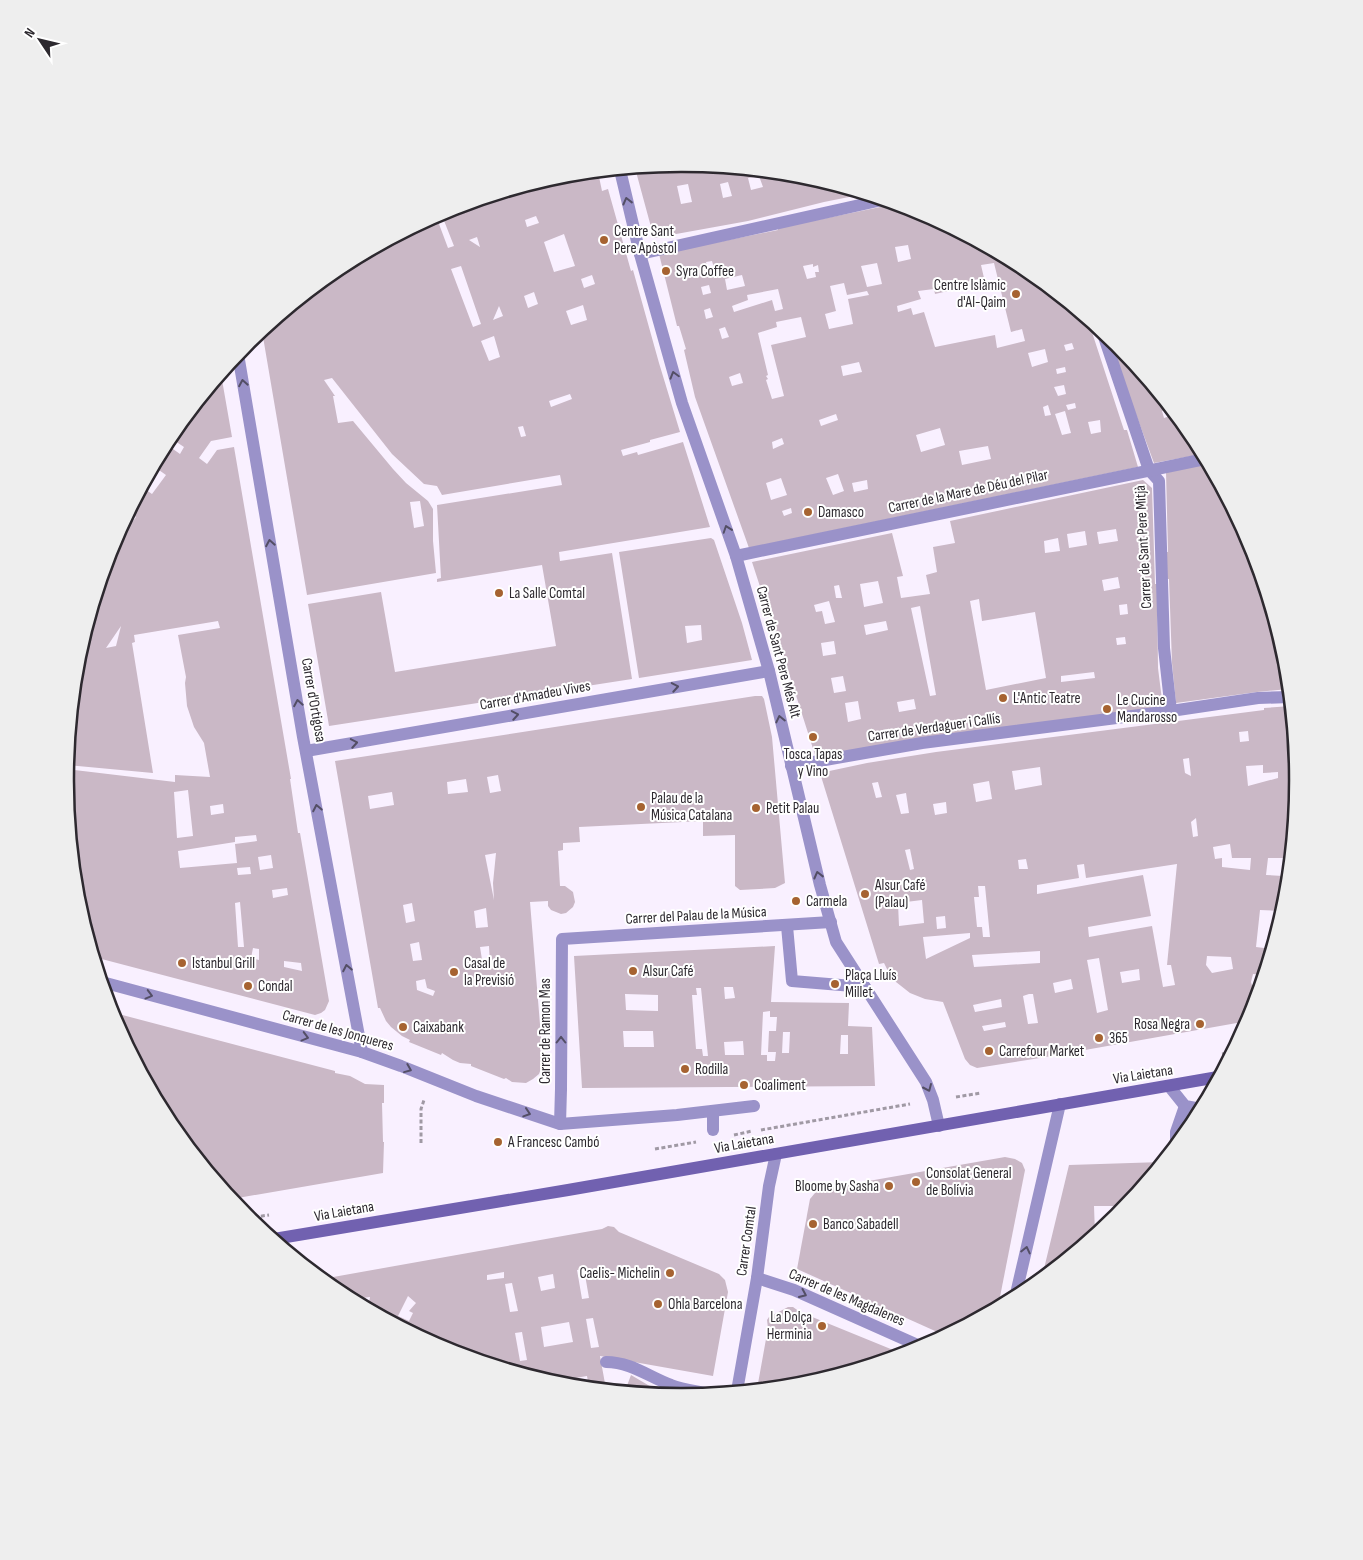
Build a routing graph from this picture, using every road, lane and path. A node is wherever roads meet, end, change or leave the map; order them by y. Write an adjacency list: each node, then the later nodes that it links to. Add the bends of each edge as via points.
1 (621, 176): 3 (street, Carrer de Sant Pere Més Alt, one-way to 1)
2 (870, 203): 3 (street)
3 (640, 254): 8 (street, Carrer de Sant Pere Més Alt, one-way to 3, via 682,403)
4 (1107, 347): 7 (street, Carrer de Sant Pere Mitjà)
5 (240, 363): 12 (street, Carrer d'Ortigosa, one-way to 5)
6 (1198, 460): 7 (street, Carrer de la Mare de Déu del Pilar)
7 (1149, 470): 8 (street, Carrer de la Mare de Déu del Pilar); 11 (street, Carrer de Sant Pere Mitjà, via 1159,481 1164,648)
8 (736, 556): 9 (street, Carrer de Sant Pere Més Alt)
9 (769, 671): 12 (street, Carrer d'Amadeu Vives, one-way to 9); 13 (street, Carrer de Sant Pere Més Alt, one-way to 9)
10 (1283, 697): 11 (street, Carrer de Verdaguer i Callís)
11 (1171, 711): 13 (street, Carrer de Verdaguer i Callís, via 922,743)
12 (306, 751): 19 (street, Carrer d'Ortigosa, one-way to 12)
13 (792, 766): 14 (street, Carrer de Sant Pere Més Alt, one-way to 13)
14 (831, 922): 15 (street, Carrer del Palau de la Música); 18 (street, Carrer de Sant Pere Més Alt, via 836,942)
15 (787, 926): 16 (street, Carrer del Palau de la Música); 18 (street, via 792,982)
16 (562, 939): 28 (street, Carrer de Ramon Mas, one-way to 16)
17 (109, 984): 19 (street, Carrer de les Jonqueres, one-way to 19)
18 (865, 987): 29 (street, Carrer de Sant Pere Més Alt, one-way to 29, via 926,1082)
19 (362, 1052): 28 (street, Carrer de les Jonqueres, one-way to 28)
20 (1211, 1078): 21 (main road, Via Laietana)
21 (1169, 1086): 22 (main road, Via Laietana); 24 (street)
22 (1060, 1104): 29 (main road, Via Laietana); 36 (street, one-way to 22)
23 (754, 1106): 27 (street)
24 (1185, 1106): 25 (street); 31 (street)
25 (1193, 1108)
26 (421, 1109): 32 (path)
27 (713, 1111): 28 (street); 30 (street, Via Laietana)
28 (560, 1124)
29 (939, 1126): 33 (main road, Via Laietana)
30 (713, 1130)
31 (1176, 1133)
32 (421, 1143)
33 (776, 1154): 34 (main road, Via Laietana); 35 (street, Carrer Comtal)
34 (282, 1238)
35 (757, 1278): 37 (street, Carrer de les Magdalenes, one-way to 37, via 794,1290); 39 (street, Carrer Comtal)
36 (1018, 1286)
37 (911, 1342)
38 (606, 1362): 40 (street, via 619,1362)
39 (739, 1385)
40 (684, 1388)

